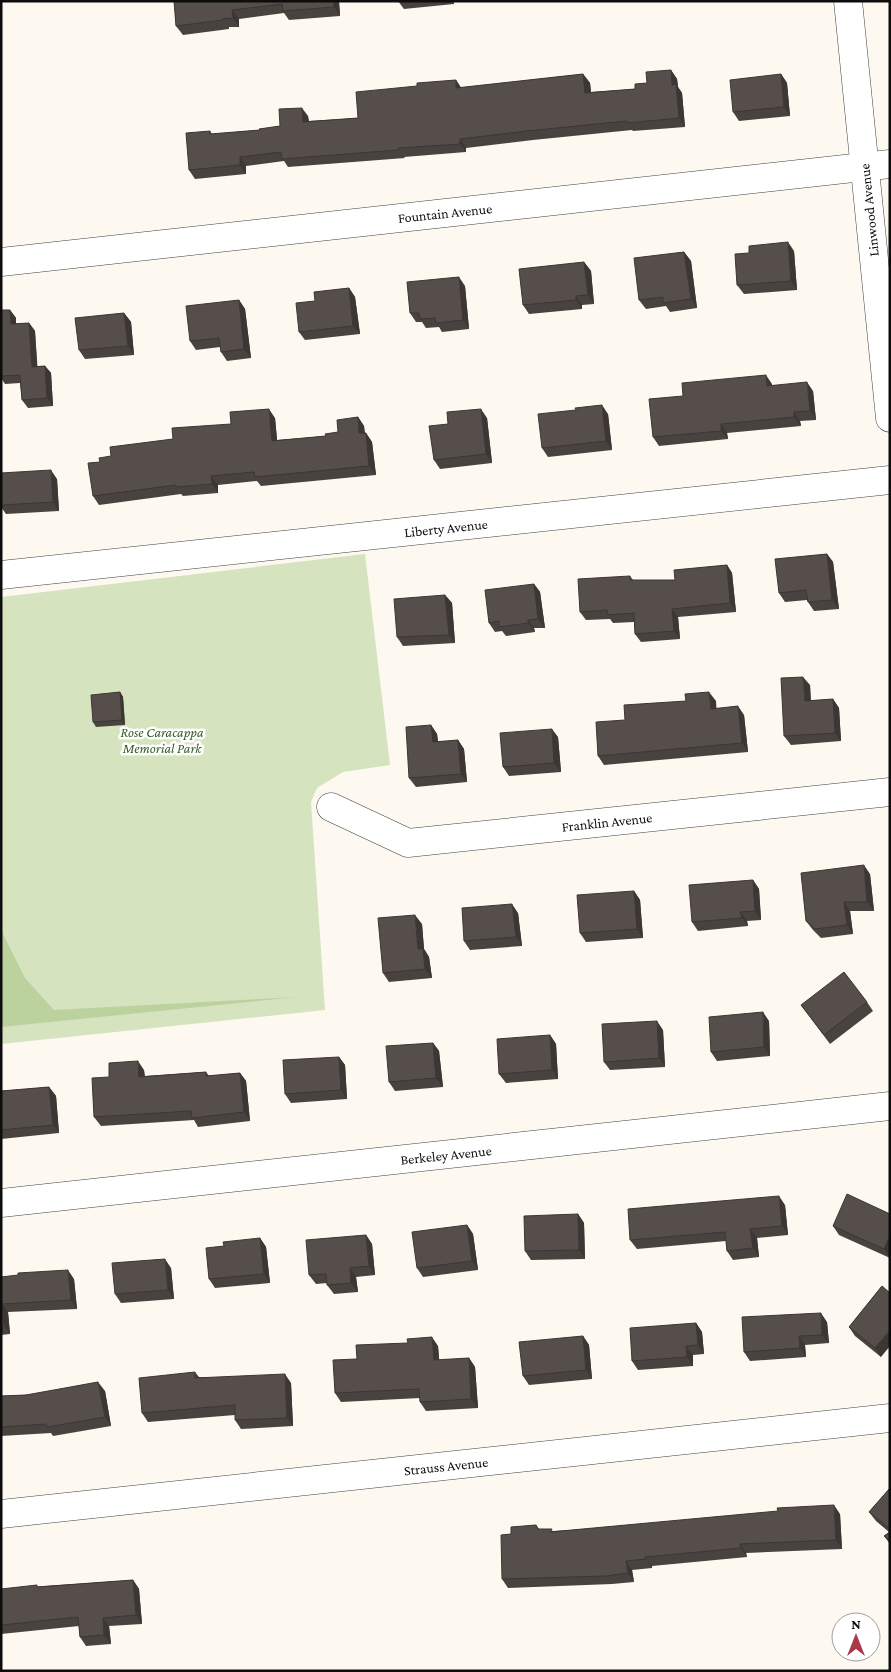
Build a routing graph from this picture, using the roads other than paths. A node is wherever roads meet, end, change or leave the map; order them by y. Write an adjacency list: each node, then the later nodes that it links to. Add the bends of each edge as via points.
1 (848, 1): 2 (street, Linwood Avenue)
2 (877, 166): 3 (street, Fountain Avenue); 4 (street, Linwood Avenue)
3 (1, 262)
4 (890, 418)
5 (890, 480): 6 (street, Liberty Avenue)
6 (1, 575)
7 (890, 792): 8 (street, Franklin Avenue, via 408,843)
8 (331, 807)
9 (890, 1106): 10 (street, Berkeley Avenue)
10 (1, 1204)
11 (890, 1418): 12 (street, Strauss Avenue)
12 (1, 1514)

